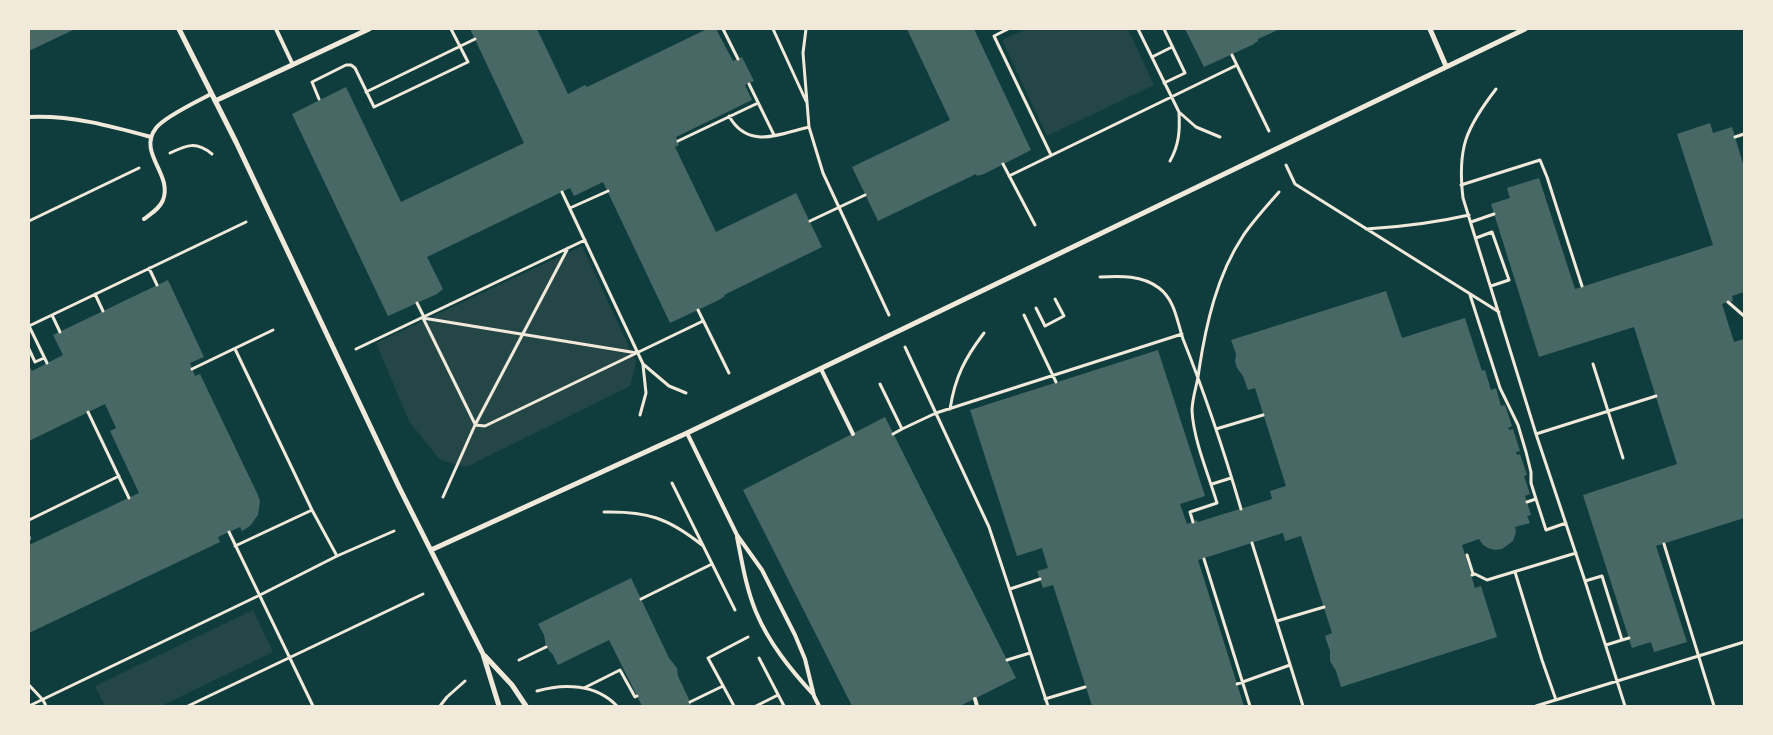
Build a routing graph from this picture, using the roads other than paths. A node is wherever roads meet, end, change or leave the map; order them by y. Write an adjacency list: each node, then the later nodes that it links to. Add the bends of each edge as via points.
1 (179, 29): 8 (street)
2 (276, 29): 6 (lane)
3 (369, 29): 6 (street)
4 (1430, 29): 7 (street)
5 (1525, 29): 7 (street)
6 (293, 65): 9 (street)
7 (1446, 66): 13 (street)
8 (211, 94): 9 (street); 11 (lane, via 163,121)
9 (215, 101): 17 (street)
10 (29, 117): 11 (lane, via 83,120)
11 (151, 137): 12 (lane, via 150,148 165,190 163,201)
12 (144, 219)
13 (821, 369): 14 (street); 15 (lane)
14 (687, 433): 16 (lane); 17 (street)
15 (853, 434)
16 (737, 535): 19 (lane, via 762,570 795,635); 19 (lane, via 756,612 775,648)
17 (432, 550): 18 (street)
18 (483, 654): 21 (street); 22 (street, via 512,685)
19 (814, 696): 23 (lane)
20 (975, 699): 24 (lane)
21 (499, 706)
22 (526, 706)
23 (819, 706)
24 (977, 706)

